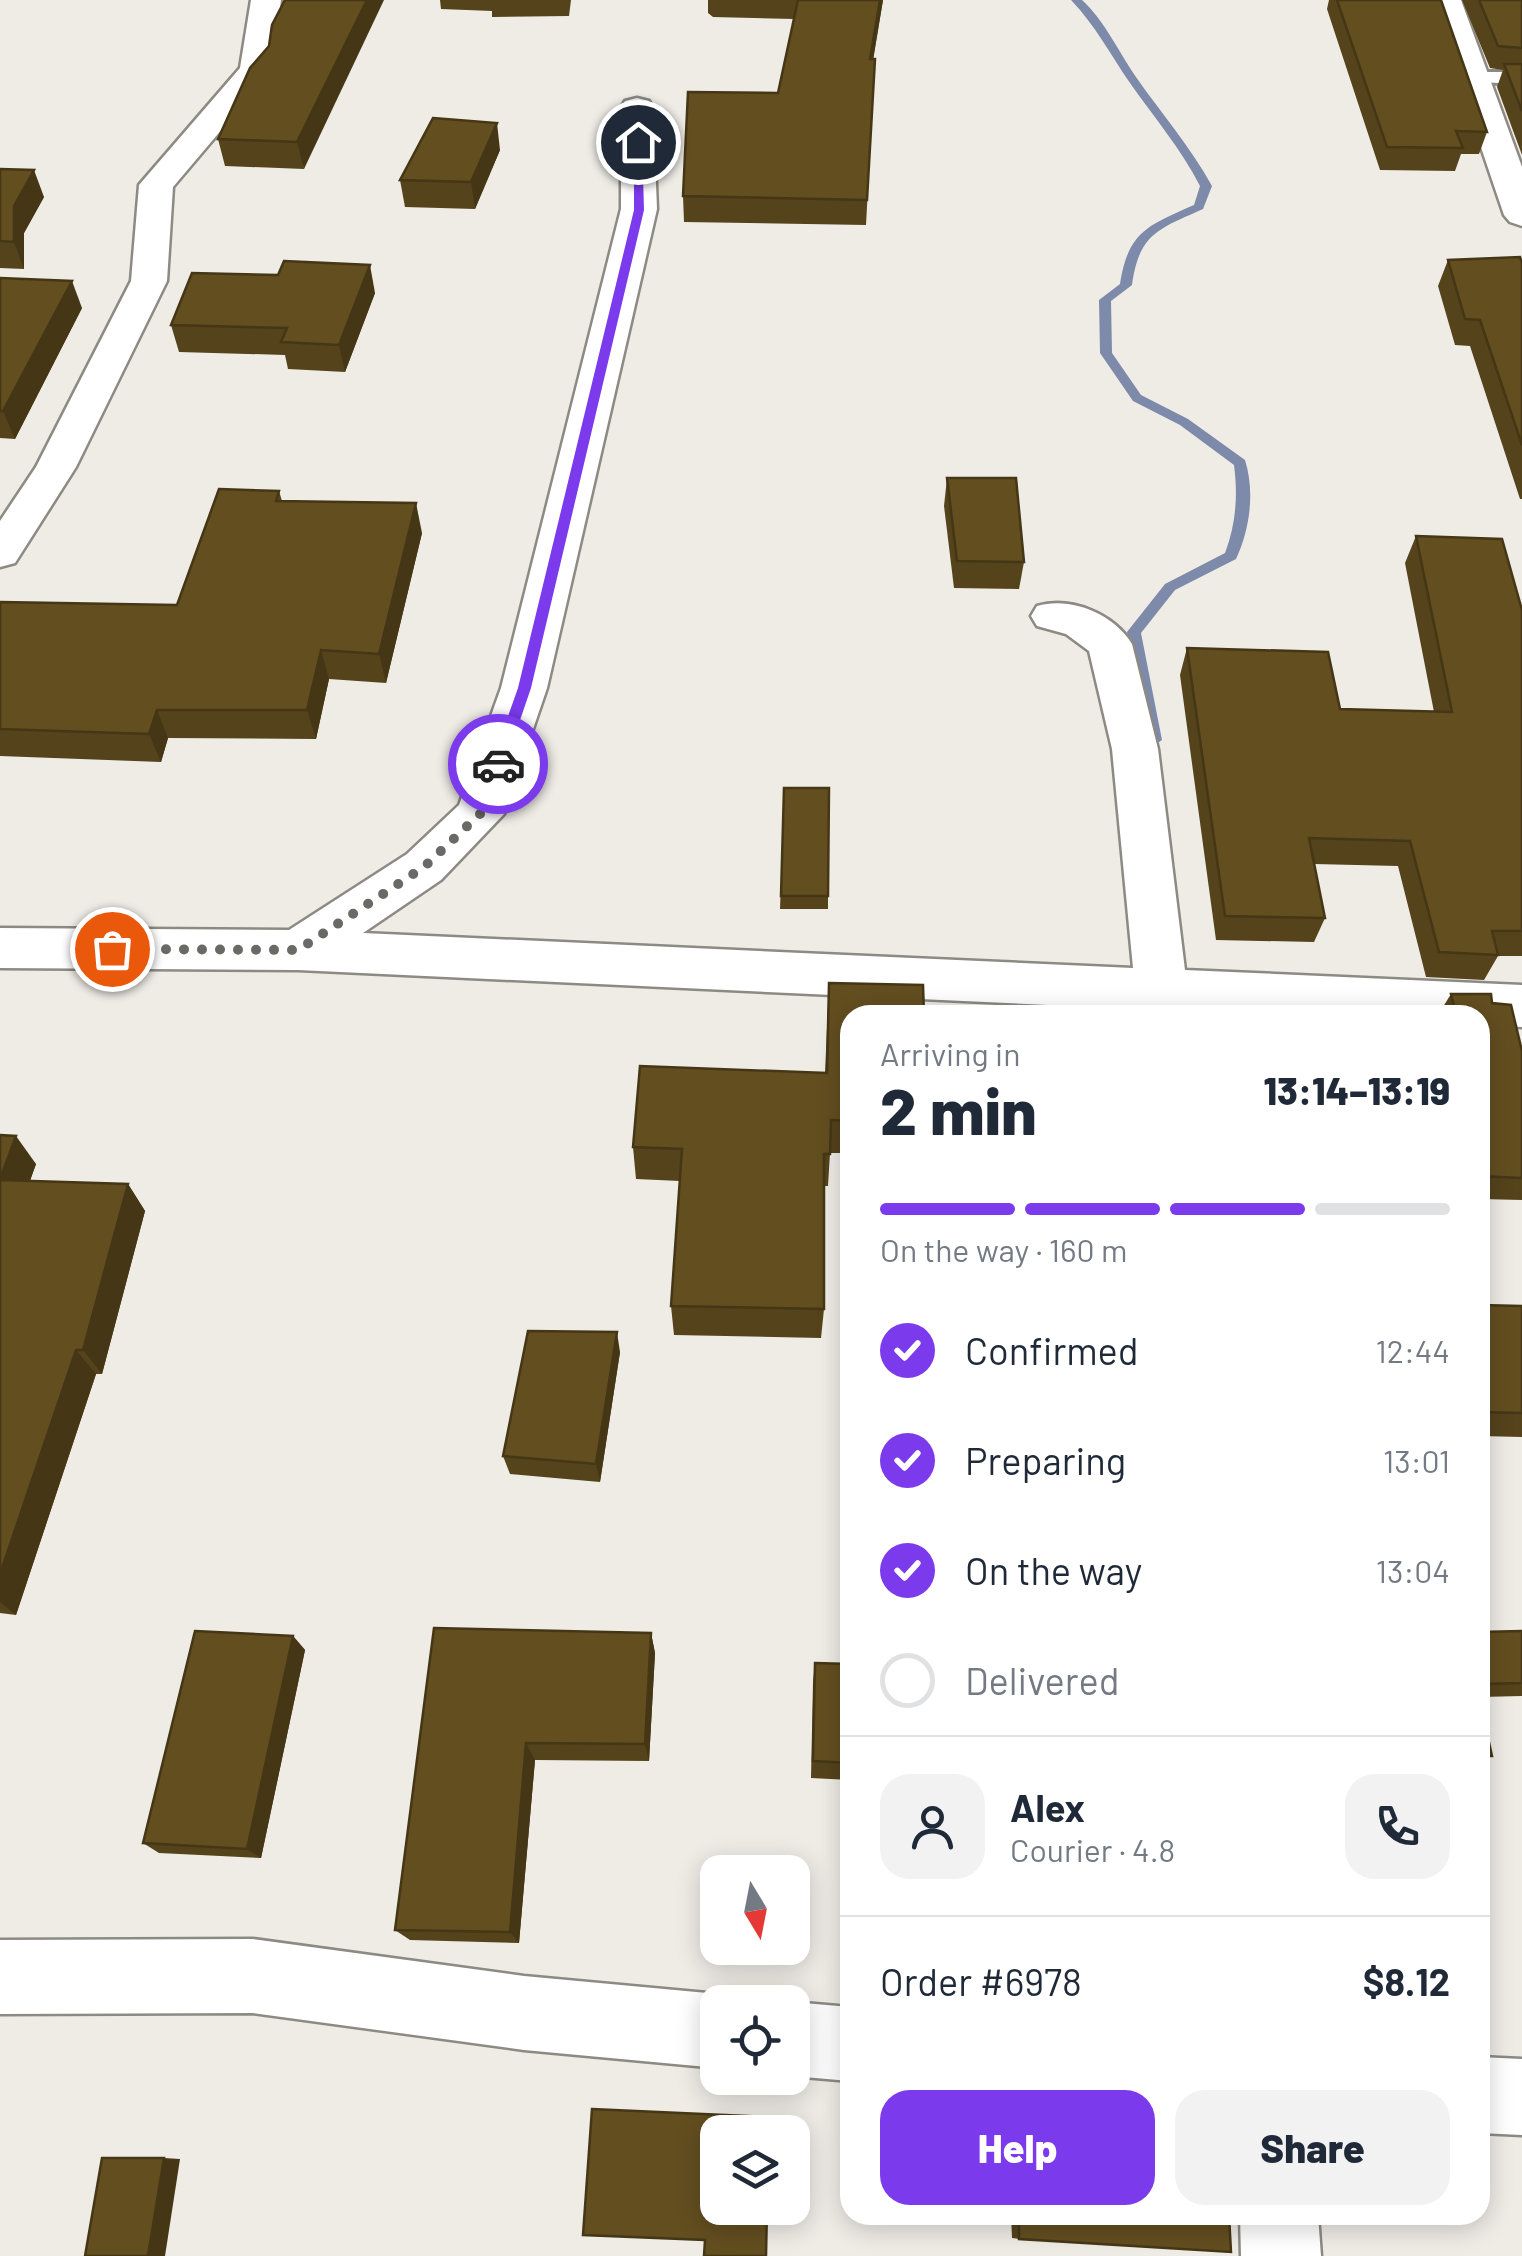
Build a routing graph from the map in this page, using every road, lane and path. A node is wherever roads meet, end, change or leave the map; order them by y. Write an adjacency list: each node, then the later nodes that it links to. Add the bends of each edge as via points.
1 (266, 0): 7 (street, via 256,70 156,186 150,280 56,467)
2 (1446, 0): 3 (street)
3 (1476, 76): 4 (lane); 6 (street)
4 (1522, 78)
5 (637, 108): 10 (street, via 639,210 524,688 480,814 424,867)
6 (1522, 215)
7 (0, 553)
8 (1053, 616): 11 (street, via 1080,622 1110,644 1135,749)
9 (0, 948): 10 (street)
10 (298, 950): 11 (street)
11 (1160, 1002): 12 (street)
12 (1432, 1005)
13 (1490, 1006): 14 (street)
14 (1522, 1006)
15 (0, 1977): 16 (street, via 252,1976)
16 (700, 2030)
17 (810, 2040): 18 (street)
18 (840, 2043)
19 (1490, 2095): 20 (street)
20 (1522, 2097)
21 (1279, 2225): 22 (street)
22 (1280, 2256)

